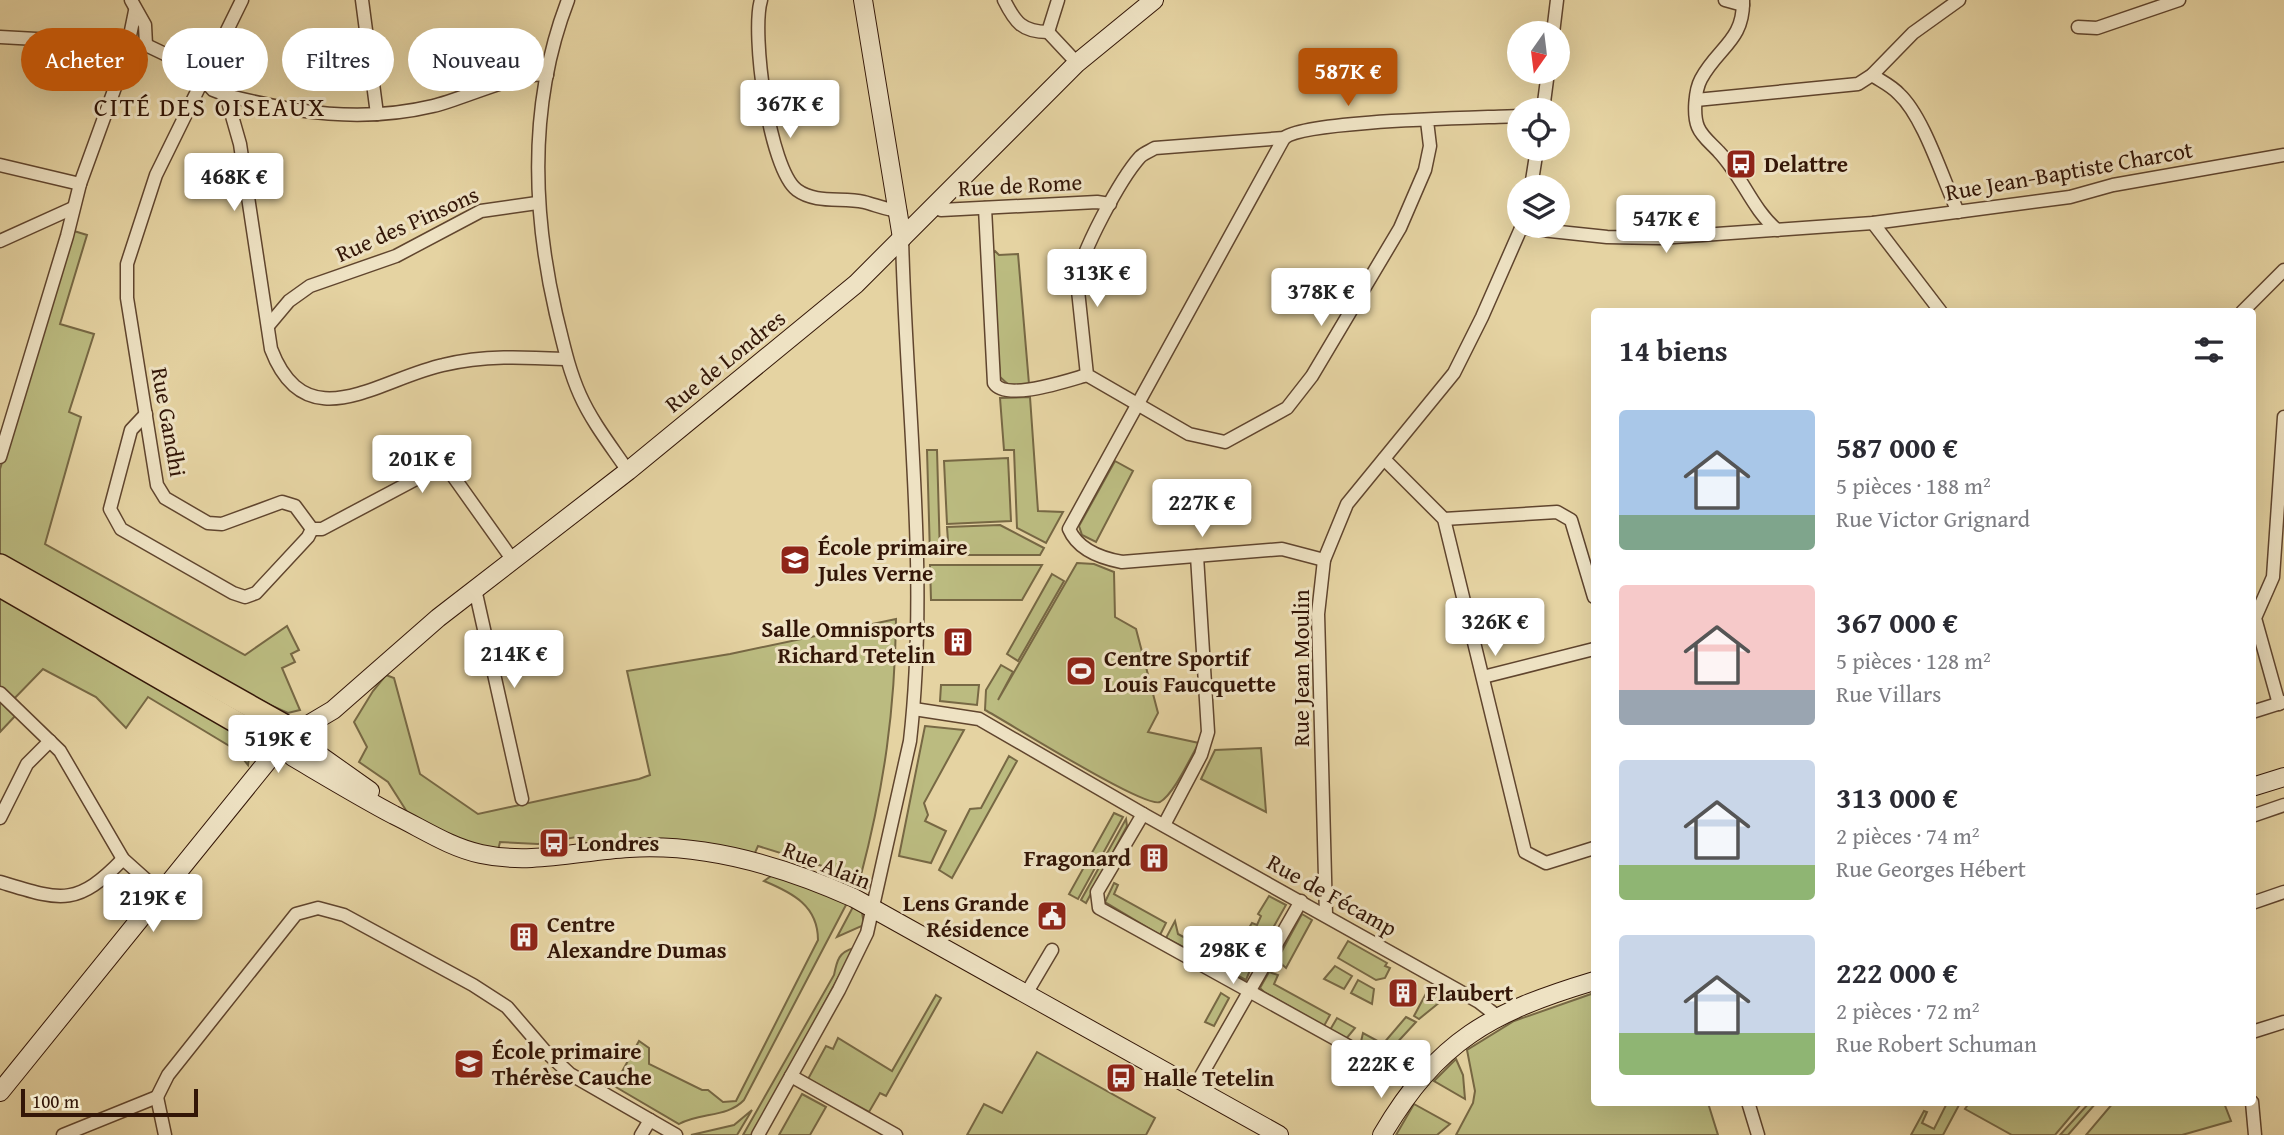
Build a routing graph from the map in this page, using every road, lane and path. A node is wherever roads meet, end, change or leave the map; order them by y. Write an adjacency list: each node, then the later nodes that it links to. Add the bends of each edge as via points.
1 (242, 0): 19 (street, Rue Gandhi)
2 (362, 0): 31 (street)
3 (568, 0): 24 (street)
4 (761, 0): 43 (street, via 757,44 777,155 789,182 813,197)
5 (863, 0): 43 (street)
6 (1004, 0): 20 (street, via 1021,27)
7 (1058, 0): 20 (street)
8 (1154, 0): 23 (street, Rue de Londres)
9 (1557, 0): 15 (street)
10 (1725, 0): 13 (street)
11 (1959, 0): 25 (street, via 1913,33)
12 (2179, 0): 16 (street, via 2097,28)
13 (1743, 2): 30 (street, via 1739,32 1700,80)
14 (133, 6): 17 (street); 18 (street)
15 (1554, 21)
16 (2078, 27)
17 (130, 28)
18 (145, 28)
19 (228, 28)
20 (1048, 32): 23 (street)
21 (0, 37): 22 (street)
22 (21, 38)
23 (1077, 63): 40 (street, Rue de Londres)
24 (547, 75): 31 (street, via 527,75 433,106); 38 (street)
25 (1872, 75): 30 (street, via 1844,87); 44 (street, via 1901,95 1910,109)
26 (114, 91): 37 (street)
27 (196, 91): 58 (street, Rue Gandhi, via 156,175 127,264 127,298)
28 (216, 91): 29 (street)
29 (226, 95): 31 (street, via 332,116); 54 (street, via 240,144)
30 (1696, 100): 46 (street, via 1703,135 1741,177 1763,219)
31 (377, 114)
32 (1507, 117): 33 (street)
33 (1427, 121): 34 (street, via 1331,126); 57 (street, via 1430,146 1425,170 1400,228 1312,376 1287,408 1225,442 1189,434)
34 (1284, 138): 39 (street, via 1155,148 1141,156); 57 (street)
35 (2284, 155): 44 (street, Rue Jean-Baptiste Charcot, via 2070,197)
36 (0, 165): 37 (street)
37 (80, 184): 41 (street)
38 (537, 203): 54 (street, Rue des Pinsons, via 481,211 397,256 310,286 289,300); 55 (street)
39 (1110, 204): 42 (street, Rue de Rome); 56 (street, via 1079,267 1077,281)
40 (934, 206): 42 (street, Rue de Rome, via 941,210); 48 (street, Rue de Londres)
41 (73, 208): 50 (street); 60 (street)
42 (985, 208): 56 (street, via 994,383 1004,390 1027,389)
43 (900, 211): 48 (street)
44 (1958, 212): 45 (street, Rue Jean-Baptiste Charcot)
45 (1873, 223): 46 (street, Rue Jean-Baptiste Charcot); 52 (street)
46 (1777, 230): 47 (street, Rue Jean-Baptiste Charcot, via 1660,238)
47 (1570, 233)
48 (902, 238): 62 (street, Rue de Londres, via 856,285); 77 (street, via 917,559)
49 (1517, 238): 61 (street, Rue Jean Moulin, via 1454,373)
50 (0, 240)
51 (2284, 270): 53 (street)
52 (1938, 308)
53 (2246, 308)
54 (268, 326): 55 (street, via 271,349 286,379 321,399 350,397 418,371 470,359)
55 (565, 359): 62 (street, via 595,423)
56 (1087, 375): 57 (street)
57 (1138, 401): 65 (street, via 1069,530 1074,541 1103,558 1122,562)
58 (146, 414): 64 (street, Rue Gandhi, via 157,485 165,498 208,523 222,524 282,502); 64 (street, via 131,430 110,509 121,529 245,597 256,593)
59 (2284, 417): 71 (street, via 2273,577)
60 (0, 457)
61 (1384, 458): 63 (street); 67 (street, Rue Jean Moulin, via 1347,504)
62 (628, 471): 66 (street, Rue de Londres)
63 (1444, 519): 69 (street, via 1557,512 1571,520); 74 (street)
64 (312, 528): 66 (street, via 322,529 439,467 454,473)
65 (1197, 556): 67 (street, via 1282,549); 88 (street, via 1208,732 1201,755)
66 (512, 559): 70 (street, Rue de Londres)
67 (1324, 560): 97 (street, Rue Jean Moulin, via 1318,614)
68 (4, 578): 80 (highway)
69 (1591, 587)
70 (474, 589): 80 (street, Rue de Londres, via 333,710); 83 (street)
71 (2256, 616)
72 (2256, 621): 76 (street)
73 (1591, 650): 74 (street)
74 (1483, 677): 89 (street, via 1525,852 1546,863)
75 (0, 692): 79 (street)
76 (2281, 703): 78 (street)
77 (914, 709): 85 (street, Rue de Fécamp, via 979,719); 96 (street)
78 (2256, 711)
79 (50, 741): 87 (street, via 27,764); 90 (street)
80 (288, 742): 93 (street, Rue de Londres); 96 (street, Rue Alain, via 378,797 395,815 459,848 541,859 657,847 724,856 801,877)
81 (2284, 777): 82 (street)
82 (2256, 786)
83 (522, 799)
84 (2284, 805): 86 (street)
85 (1143, 814): 88 (street, Rue de Fécamp); 100 (street, via 1097,892 1096,902 1105,912)
86 (2256, 815)
87 (0, 818)
88 (1164, 825): 94 (street, Rue de Fécamp)
89 (1591, 849)
90 (123, 859): 91 (street, via 88,887 62,898); 93 (street)
91 (0, 882)
92 (2284, 892): 95 (street)
93 (161, 893): 108 (street, Rue de Londres)
94 (1301, 901): 97 (street, Rue de Fécamp); 100 (street)
95 (2256, 901)
96 (874, 910): 101 (street, Rue Alain); 105 (street, via 839,990)
97 (1326, 915): 102 (street, Rue de Fécamp)
98 (1052, 950): 101 (street)
99 (1591, 982): 102 (street)
100 (1249, 992): 106 (street); 107 (street)
101 (1026, 994): 107 (street, Rue Alain)
102 (1497, 1016): 106 (street, via 1454,1046)
103 (2284, 1022): 104 (street)
104 (2256, 1031)
105 (791, 1076): 117 (street); 118 (street)
106 (1413, 1085): 120 (street)
107 (1194, 1088): 119 (street, Rue Alain)
108 (0, 1091)
109 (157, 1097): 112 (street, via 168,1075 296,914 318,908 344,915 507,1007 570,1074); 113 (street); 114 (street)
110 (1749, 1106): 121 (street)
111 (2253, 1106): 122 (street)
112 (650, 1120): 115 (street); 116 (street)
113 (63, 1135)
114 (165, 1135)
115 (641, 1135)
116 (676, 1135)
117 (758, 1135)
118 (896, 1135)
119 (1279, 1135)
120 (1382, 1135)
121 (1758, 1135)
122 (2255, 1135)

